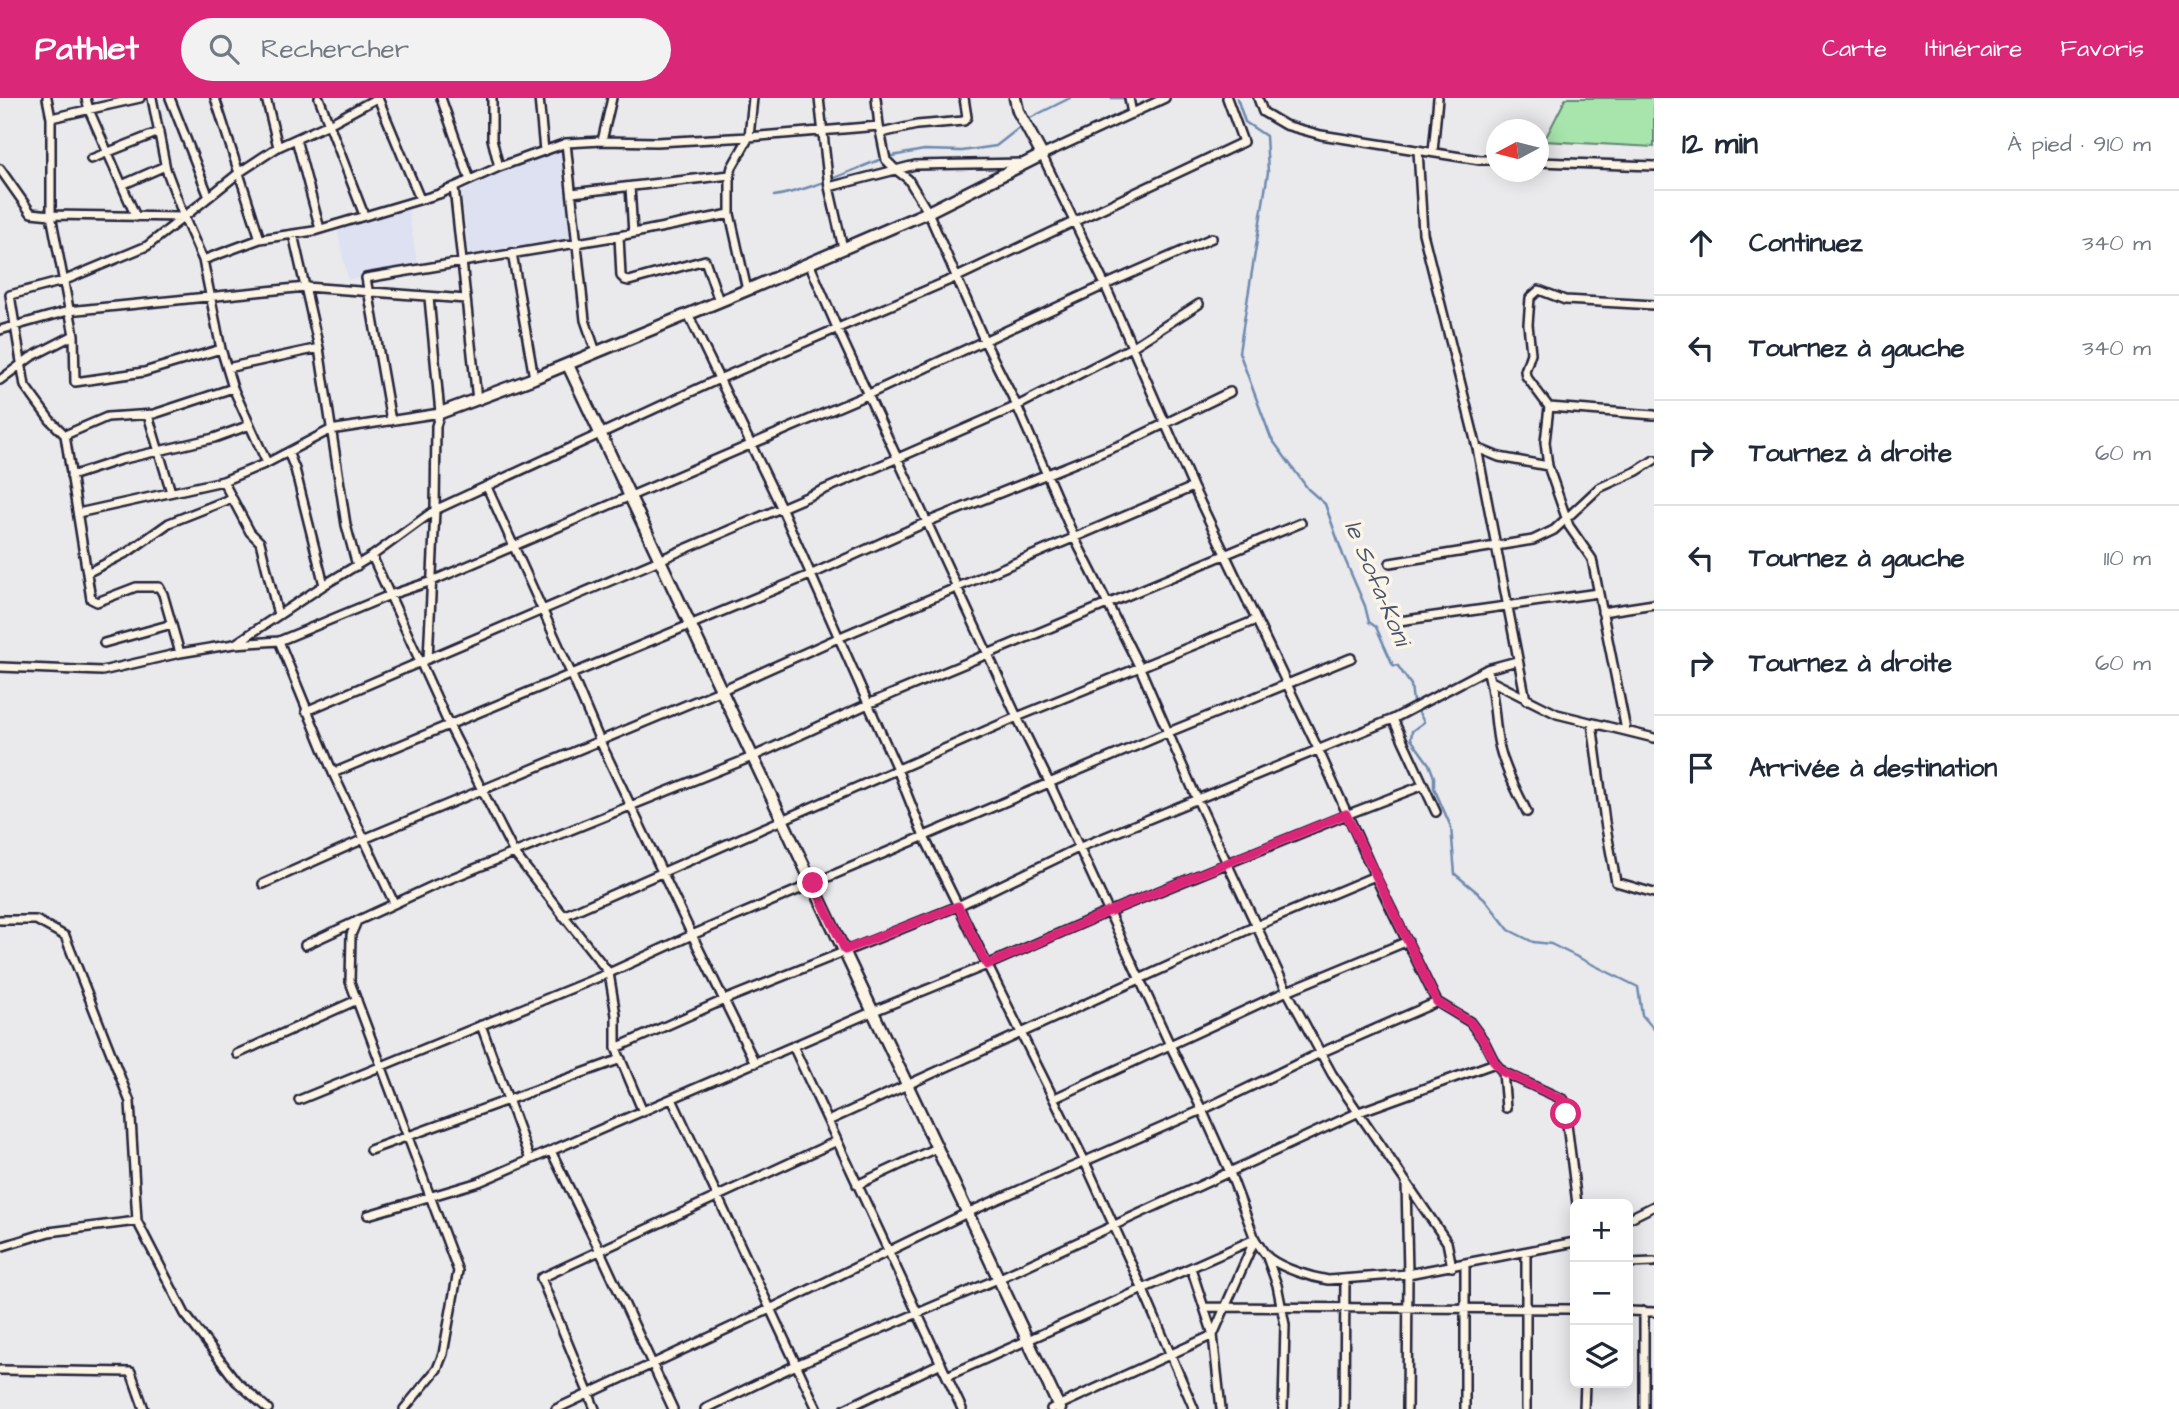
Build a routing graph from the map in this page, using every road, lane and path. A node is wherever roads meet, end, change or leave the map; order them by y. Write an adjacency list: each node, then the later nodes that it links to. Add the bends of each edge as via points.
1 (47, 98): 26 (street)
2 (86, 98): 24 (street)
3 (140, 98): 24 (street)
4 (152, 98): 29 (street)
5 (170, 98): 58 (street)
6 (215, 98): 50 (street)
7 (266, 98): 35 (street)
8 (319, 98): 27 (street)
9 (378, 98): 27 (street); 59 (street)
10 (441, 98): 52 (street)
11 (492, 98): 47 (street, via 492,139)
12 (539, 98): 37 (street)
13 (612, 98): 33 (street)
14 (753, 98): 31 (street)
15 (819, 98): 30 (street)
16 (876, 98): 28 (street)
17 (964, 98): 28 (street, via 964,121)
18 (1015, 98): 40 (street)
19 (1129, 98): 25 (street)
20 (1165, 98): 25 (street)
21 (1227, 98): 66 (street, via 1243,142)
22 (1258, 98): 36 (street, via 1264,112 1285,125)
23 (1437, 98): 39 (street)
24 (89, 110): 26 (street); 38 (street)
25 (1132, 114): 40 (street)
26 (51, 118): 62 (street)
27 (329, 124): 32 (street); 63 (street)
28 (880, 129): 30 (street); 49 (street, via 886,160)
29 (159, 132): 38 (street); 45 (street)
30 (822, 132): 31 (street); 54 (street)
31 (749, 137): 33 (street); 51 (street)
32 (296, 139): 35 (street); 67 (street)
33 (603, 141): 34 (street)
34 (566, 143): 37 (street); 57 (street)
35 (278, 147): 50 (street)
36 (1418, 149): 39 (street); 124 (street, via 1423,233)
37 (544, 151): 47 (street)
38 (108, 152): 41 (street); 53 (street)
39 (1433, 152): 42 (street)
40 (1042, 155): 44 (street); 66 (street)
41 (91, 159)
42 (1486, 159)
43 (1549, 162): 46 (street)
44 (1026, 163): 49 (street, via 915,165); 60 (street)
45 (166, 166): 53 (street); 65 (street)
46 (1654, 166)
47 (499, 167): 52 (street)
48 (0, 169): 62 (street, via 31,213)
49 (895, 170): 54 (street); 60 (street, via 908,178)
50 (240, 173): 58 (street); 72 (street)
51 (730, 176): 56 (street); 61 (street)
52 (470, 180): 55 (street)
53 (122, 185): 64 (street)
54 (829, 185): 74 (street)
55 (454, 187): 59 (street); 77 (street)
56 (630, 187): 57 (street); 68 (street)
57 (572, 193): 73 (street)
58 (209, 197): 65 (street)
59 (420, 199): 63 (street)
60 (928, 212): 74 (street); 79 (street)
61 (730, 214): 68 (street); 83 (street)
62 (51, 215): 64 (street); 80 (street)
63 (364, 215): 67 (street)
64 (136, 217): 65 (street)
65 (184, 217): 76 (street); 80 (street, via 146,246)
66 (1075, 222): 79 (street); 81 (street)
67 (320, 229): 69 (street)
68 (633, 233): 70 (street)
69 (293, 234): 72 (street); 82 (street)
70 (619, 236): 73 (street); 88 (street, via 625,280 705,260)
71 (1213, 238): 81 (street)
72 (260, 239): 76 (street)
73 (578, 243): 75 (street); 101 (street, via 585,320)
74 (843, 248): 78 (street)
75 (512, 253): 77 (street); 105 (street)
76 (203, 260): 85 (street)
77 (462, 261): 84 (street, via 366,278); 87 (street)
78 (809, 263): 83 (street); 95 (street)
79 (957, 277): 95 (street); 97 (street)
80 (62, 281): 91 (street); 93 (street, via 10,295)
81 (1105, 285): 97 (street); 98 (street)
82 (306, 287): 84 (street); 85 (street); 99 (street)
83 (747, 290): 88 (street)
84 (369, 294): 86 (street); 117 (street)
85 (211, 296): 91 (street); 100 (street)
86 (429, 298): 87 (street); 114 (street)
87 (466, 299): 111 (street)
88 (719, 301): 92 (street)
89 (1199, 304): 98 (street)
90 (1654, 305): 113 (street, via 1565,300 1539,290 1533,294 1528,324 1531,353 1525,371)
91 (68, 311): 93 (street); 96 (street)
92 (688, 314): 101 (street); 106 (street)
93 (15, 326): 94 (street); 102 (street)
94 (0, 330)
95 (838, 330): 106 (street); 110 (street)
96 (74, 335): 100 (street, via 75,382 144,372); 102 (street)
97 (984, 340): 110 (street); 112 (street)
98 (1132, 347): 112 (street); 118 (street)
99 (319, 348): 104 (street); 120 (street)
100 (221, 349): 104 (street)
101 (596, 352): 103 (street)
102 (22, 364): 107 (street); 121 (street, via 25,386)
103 (568, 365): 105 (street); 122 (street)
104 (227, 368): 108 (street)
105 (534, 378): 111 (street)
106 (719, 379): 122 (street); 123 (street)
107 (0, 380)
108 (233, 388): 115 (street); 119 (street)
109 (1230, 392): 118 (street)
110 (869, 394): 123 (street); 127 (street)
111 (477, 400): 114 (street)
112 (1017, 405): 127 (street); 131 (street)
113 (1549, 407): 116 (street); 130 (street)
114 (440, 414): 117 (street); 140 (street)
115 (148, 415): 121 (street, via 107,417); 125 (street)
116 (1654, 415)
117 (391, 421): 120 (street)
118 (1167, 424): 131 (street); 135 (street)
119 (250, 425): 125 (street); 129 (street)
120 (330, 430): 126 (street); 152 (street)
121 (65, 435): 132 (street)
122 (601, 435): 134 (street); 137 (street)
123 (751, 445): 137 (street); 139 (street)
124 (1477, 448): 130 (street); 147 (street)
125 (158, 451): 132 (street); 136 (street)
126 (288, 452): 129 (street); 156 (street)
127 (898, 458): 139 (street); 143 (street)
128 (1654, 460): 142 (street, via 1599,488)
129 (267, 463): 133 (street)
130 (1548, 466): 142 (street)
131 (1047, 473): 143 (street); 145 (street)
132 (71, 476): 141 (street)
133 (223, 481): 136 (street); 138 (street)
134 (487, 487): 140 (street); 146 (street)
135 (1194, 487): 145 (street); 148 (street)
136 (171, 492): 141 (street)
137 (630, 497): 146 (street); 150 (street)
138 (232, 498): 153 (street, via 169,523); 165 (street, via 250,533 260,542)
139 (781, 507): 150 (street); 154 (street)
140 (435, 510): 149 (street); 155 (street)
141 (78, 513): 153 (street)
142 (1566, 518): 147 (street, via 1533,540); 158 (street, via 1592,559)
143 (927, 522): 154 (street); 157 (street)
144 (1301, 523): 148 (street)
145 (1075, 539): 157 (street); 160 (street)
146 (513, 545): 155 (street); 163 (street)
147 (1496, 546): 151 (street); 162 (street)
148 (1225, 554): 160 (street); 166 (street)
149 (372, 556): 152 (street); 159 (street)
150 (660, 559): 163 (street); 169 (street)
151 (1390, 563)
152 (357, 566): 156 (street)
153 (87, 573): 168 (street, via 91,599 97,602 136,587 159,587)
154 (810, 575): 169 (street); 170 (street)
155 (432, 581): 159 (street); 177 (street)
156 (324, 585): 165 (street)
157 (957, 588): 170 (street); 175 (street)
158 (1598, 593): 162 (street); 164 (street)
159 (390, 595): 171 (street); 177 (street)
160 (1107, 604): 175 (street); 180 (street)
161 (1654, 604): 164 (street)
162 (1507, 606): 167 (street); 178 (street)
163 (542, 610): 177 (street); 182 (street)
164 (1602, 612): 193 (street)
165 (278, 615): 173 (street)
166 (1256, 620): 180 (street); 184 (street)
167 (1392, 622)
168 (172, 624): 172 (street); 174 (street)
169 (691, 624): 182 (street); 185 (street)
170 (838, 638): 185 (street); 187 (street)
171 (279, 641): 173 (street); 188 (street)
172 (104, 643)
173 (234, 644): 174 (street)
174 (180, 653): 179 (street, via 102,671)
175 (988, 653): 187 (street); 189 (street)
176 (1351, 658): 184 (street)
177 (424, 661): 188 (street); 192 (street)
178 (1517, 661): 181 (street); 186 (street)
179 (0, 666)
180 (1140, 668): 189 (street); 194 (street)
181 (1487, 668): 183 (street); 190 (street)
182 (571, 673): 192 (street); 196 (street)
183 (1491, 681): 186 (street); 207 (street, via 1498,741)
184 (1287, 684): 194 (street); 197 (street)
185 (722, 690): 196 (street); 198 (street)
186 (1526, 700): 191 (street)
187 (868, 704): 198 (street); 199 (street)
188 (306, 711): 200 (street)
189 (1017, 717): 199 (street); 201 (street)
190 (1393, 719): 197 (street); 202 (street)
191 (1592, 723): 193 (street); 219 (street, via 1616,882)
192 (449, 725): 200 (street); 203 (street)
193 (1626, 730): 195 (street)
194 (1169, 732): 201 (street); 204 (street)
195 (1654, 738)
196 (600, 741): 203 (street); 205 (street)
197 (1319, 751): 204 (street); 208 (street)
198 (753, 757): 205 (street); 209 (street)
199 (897, 769): 209 (street); 210 (street)
200 (333, 773): 211 (street)
201 (1049, 782): 210 (street); 212 (street)
202 (1424, 785): 206 (street); 208 (street)
203 (484, 791): 211 (street); 213 (street)
204 (1197, 799): 212 (street); 214 (street)
205 (631, 806): 213 (street); 215 (street)
206 (1436, 811)
207 (1527, 812)
208 (1346, 814): 214 (street); 216 (street)
209 (782, 818): 215 (street); 217 (street)
210 (924, 837): 217 (street); 221 (street)
211 (364, 839): 218 (street); 220 (street)
212 (1078, 848): 221 (street); 222 (street)
213 (514, 853): 220 (street); 223 (street)
214 (1227, 863): 222 (street); 226 (street)
215 (661, 871): 223 (street); 227 (street)
216 (1375, 876): 226 (street); 228 (street)
217 (813, 883): 227 (street); 230 (street)
218 (263, 884)
219 (1654, 893)
220 (394, 903): 225 (street)
221 (958, 906): 230 (street); 231 (street)
222 (1108, 912): 231 (street); 233 (street)
223 (564, 916): 232 (street)
224 (0, 920): 278 (street, via 36,920 65,936 130,1102)
225 (357, 920): 229 (street); 235 (street, via 350,958 350,982)
226 (1256, 926): 233 (street); 234 (street)
227 (692, 935): 232 (street); 236 (street)
228 (1408, 941): 234 (street); 237 (street)
229 (305, 945)
230 (845, 950): 236 (street); 238 (street)
231 (987, 965): 238 (street); 240 (street)
232 (609, 973): 239 (street); 243 (street)
233 (1141, 979): 240 (street); 241 (street)
234 (1287, 991): 241 (street); 244 (street)
235 (357, 1000): 245 (street); 249 (street)
236 (724, 1000): 243 (street); 247 (street)
237 (1437, 1002): 244 (street); 248 (street, via 1470,1022)
238 (873, 1011): 242 (street); 251 (street)
239 (481, 1025): 249 (street); 254 (street)
240 (1020, 1033): 251 (street); 252 (street)
241 (1170, 1045): 252 (street); 257 (street)
242 (793, 1046): 247 (street); 260 (street)
243 (616, 1048): 246 (street)
244 (1320, 1053): 257 (street); 259 (street)
245 (237, 1054)
246 (621, 1059): 254 (street); 258 (street)
247 (755, 1063): 255 (street)
248 (1495, 1063): 250 (street); 259 (street)
249 (382, 1066): 253 (street); 261 (street)
250 (1503, 1072): 256 (street); 273 (street, via 1564,1100)
251 (908, 1084): 260 (street); 263 (street)
252 (1055, 1098): 267 (street)
253 (299, 1100)
254 (508, 1100): 261 (street); 266 (street)
255 (672, 1100): 258 (street); 272 (street)
256 (1506, 1108)
257 (1202, 1110): 267 (street); 268 (street)
258 (643, 1112): 265 (street)
259 (1359, 1112): 268 (street); 269 (street)
260 (828, 1121): 262 (street)
261 (408, 1136): 264 (street); 271 (street)
262 (837, 1141): 270 (street); 272 (street)
263 (938, 1147): 270 (street); 275 (street)
264 (370, 1150)
265 (551, 1151): 266 (street); 283 (street)
266 (530, 1160): 271 (street)
267 (1085, 1162): 275 (street); 279 (street)
268 (1229, 1170): 279 (street); 280 (street)
269 (1406, 1181): 290 (street, via 1447,1242); 292 (street)
270 (858, 1185): 284 (street)
271 (430, 1196): 276 (street); 322 (street, via 458,1271 443,1354)
272 (717, 1197): 283 (street); 302 (street)
273 (1576, 1199)
274 (1654, 1206): 277 (street)
275 (969, 1212): 284 (street); 293 (street)
276 (368, 1215)
277 (1633, 1216)
278 (137, 1220): 282 (street, via 49,1232); 321 (street, via 185,1314 236,1381)
279 (1114, 1226): 293 (street); 295 (street)
280 (1255, 1239): 286 (street); 291 (street); 297 (street)
281 (1570, 1243): 285 (street)
282 (0, 1247)
283 (600, 1251): 313 (street); 318 (street, via 541,1278)
284 (888, 1251): 302 (street); 308 (street)
285 (1526, 1252): 289 (street); 303 (street)
286 (1267, 1257): 294 (street, via 1318,1278); 298 (street)
287 (1654, 1262): 288 (street)
288 (1633, 1263)
289 (1465, 1265): 290 (street); 301 (street)
290 (1452, 1267): 292 (street)
291 (1191, 1268): 295 (street); 296 (street)
292 (1408, 1274): 294 (street); 300 (street)
293 (1000, 1278): 308 (street); 310 (street)
294 (1345, 1280): 299 (street)
295 (1143, 1290): 310 (street); 311 (street)
296 (1204, 1307): 297 (street); 309 (street)
297 (1225, 1307): 298 (street); 309 (street)
298 (1282, 1307): 299 (street); 332 (street)
299 (1345, 1308): 300 (street); 333 (street)
300 (1408, 1308): 301 (street); 334 (street)
301 (1465, 1308): 303 (street); 335 (street)
302 (770, 1309): 313 (street); 314 (street)
303 (1526, 1309): 304 (street); 336 (street)
304 (1570, 1309)
305 (1633, 1311): 306 (street)
306 (1644, 1311): 307 (street); 338 (street)
307 (1654, 1312)
308 (918, 1313): 312 (street); 314 (street)
309 (1213, 1335): 311 (street); 331 (street)
310 (1029, 1339): 316 (street); 319 (street)
311 (1171, 1354): 319 (street); 330 (street)
312 (941, 1363): 316 (street); 328 (street)
313 (652, 1364): 318 (street); 325 (street)
314 (796, 1365): 326 (street); 327 (street)
315 (0, 1370): 320 (street, via 131,1372)
316 (947, 1376): 329 (street)
317 (1585, 1388): 337 (street)
318 (589, 1394): 323 (street); 324 (street)
319 (1057, 1408)
320 (144, 1409)
321 (268, 1409)
322 (404, 1409)
323 (556, 1409)
324 (595, 1409)
325 (673, 1409)
326 (705, 1409)
327 (817, 1409)
328 (845, 1409)
329 (962, 1409)
330 (1194, 1409)
331 (1221, 1409)
332 (1283, 1409)
333 (1344, 1409)
334 (1407, 1409)
335 (1465, 1409)
336 (1526, 1409)
337 (1584, 1409)
338 (1644, 1409)

